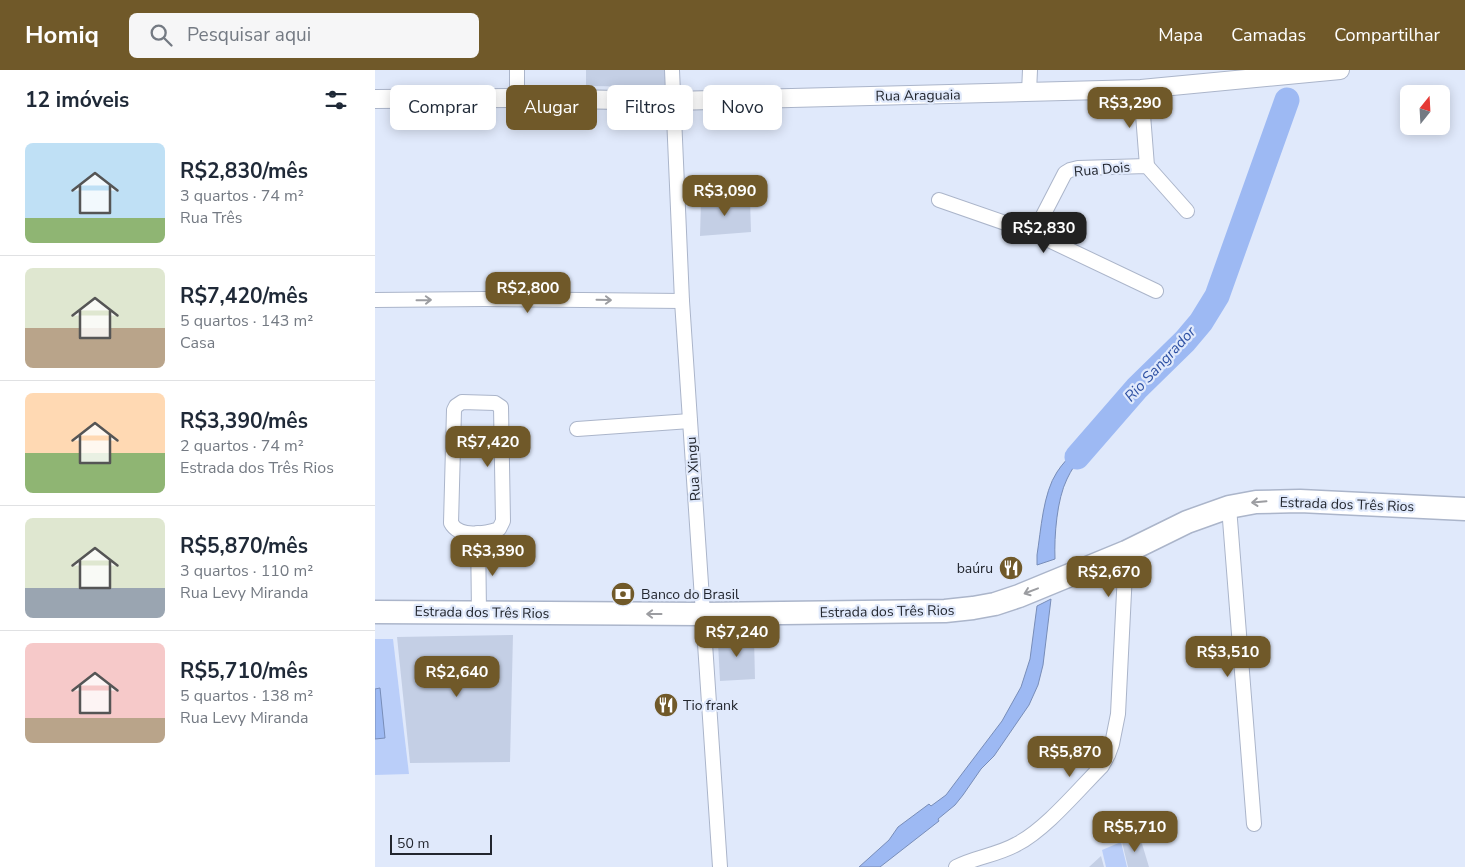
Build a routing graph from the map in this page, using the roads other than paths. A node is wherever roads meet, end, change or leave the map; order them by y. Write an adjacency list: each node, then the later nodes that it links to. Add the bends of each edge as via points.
1 (517, 70): 5 (street)
2 (672, 70): 6 (street, Rua Xingu)
3 (1030, 70): 8 (street)
4 (1340, 70): 7 (street, Rua Araguaia)
5 (517, 85)
6 (672, 85)
7 (1141, 89): 8 (street, Rua Araguaia); 13 (street)
8 (1029, 92): 11 (street, Rua Araguaia)
9 (506, 98): 10 (street, Rua Araguaia)
10 (375, 99)
11 (693, 100)
12 (674, 130): 19 (street, Rua Xingu)
13 (1147, 166): 15 (street, Rua Dois); 16 (street, Rua Dois, via 1070,170 1061,180)
14 (939, 200): 16 (street)
15 (1187, 211)
16 (1034, 233): 17 (street)
17 (1156, 291)
18 (375, 300): 19 (street, one-way to 19)
19 (682, 301): 20 (street, Rua Xingu)
20 (690, 421): 21 (street); 28 (street, Rua Xingu)
21 (577, 429)
22 (1229, 508): 23 (main road, Estrada dos Três Rios, one-way to 22, via 1301,501 1256,502); 25 (main road, Estrada dos Três Rios, via 1187,522); 29 (street)
23 (1465, 508)
24 (478, 533): 24 (street, via 461,533 451,523 455,410 462,402 495,403 501,407 502,413 503,521 499,529); 27 (street)
25 (1125, 552): 28 (main road, Estrada dos Três Rios, one-way to 28, via 1019,596 973,608); 31 (street, via 1118,714 1108,755 1102,766 1029,837 1006,850)
26 (375, 612): 27 (main road, Estrada dos Três Rios)
27 (479, 612): 28 (main road, Estrada dos Três Rios, one-way to 27)
28 (702, 614): 30 (street, Rua Xingu)
29 (1254, 824)
30 (720, 867)
31 (956, 867)

